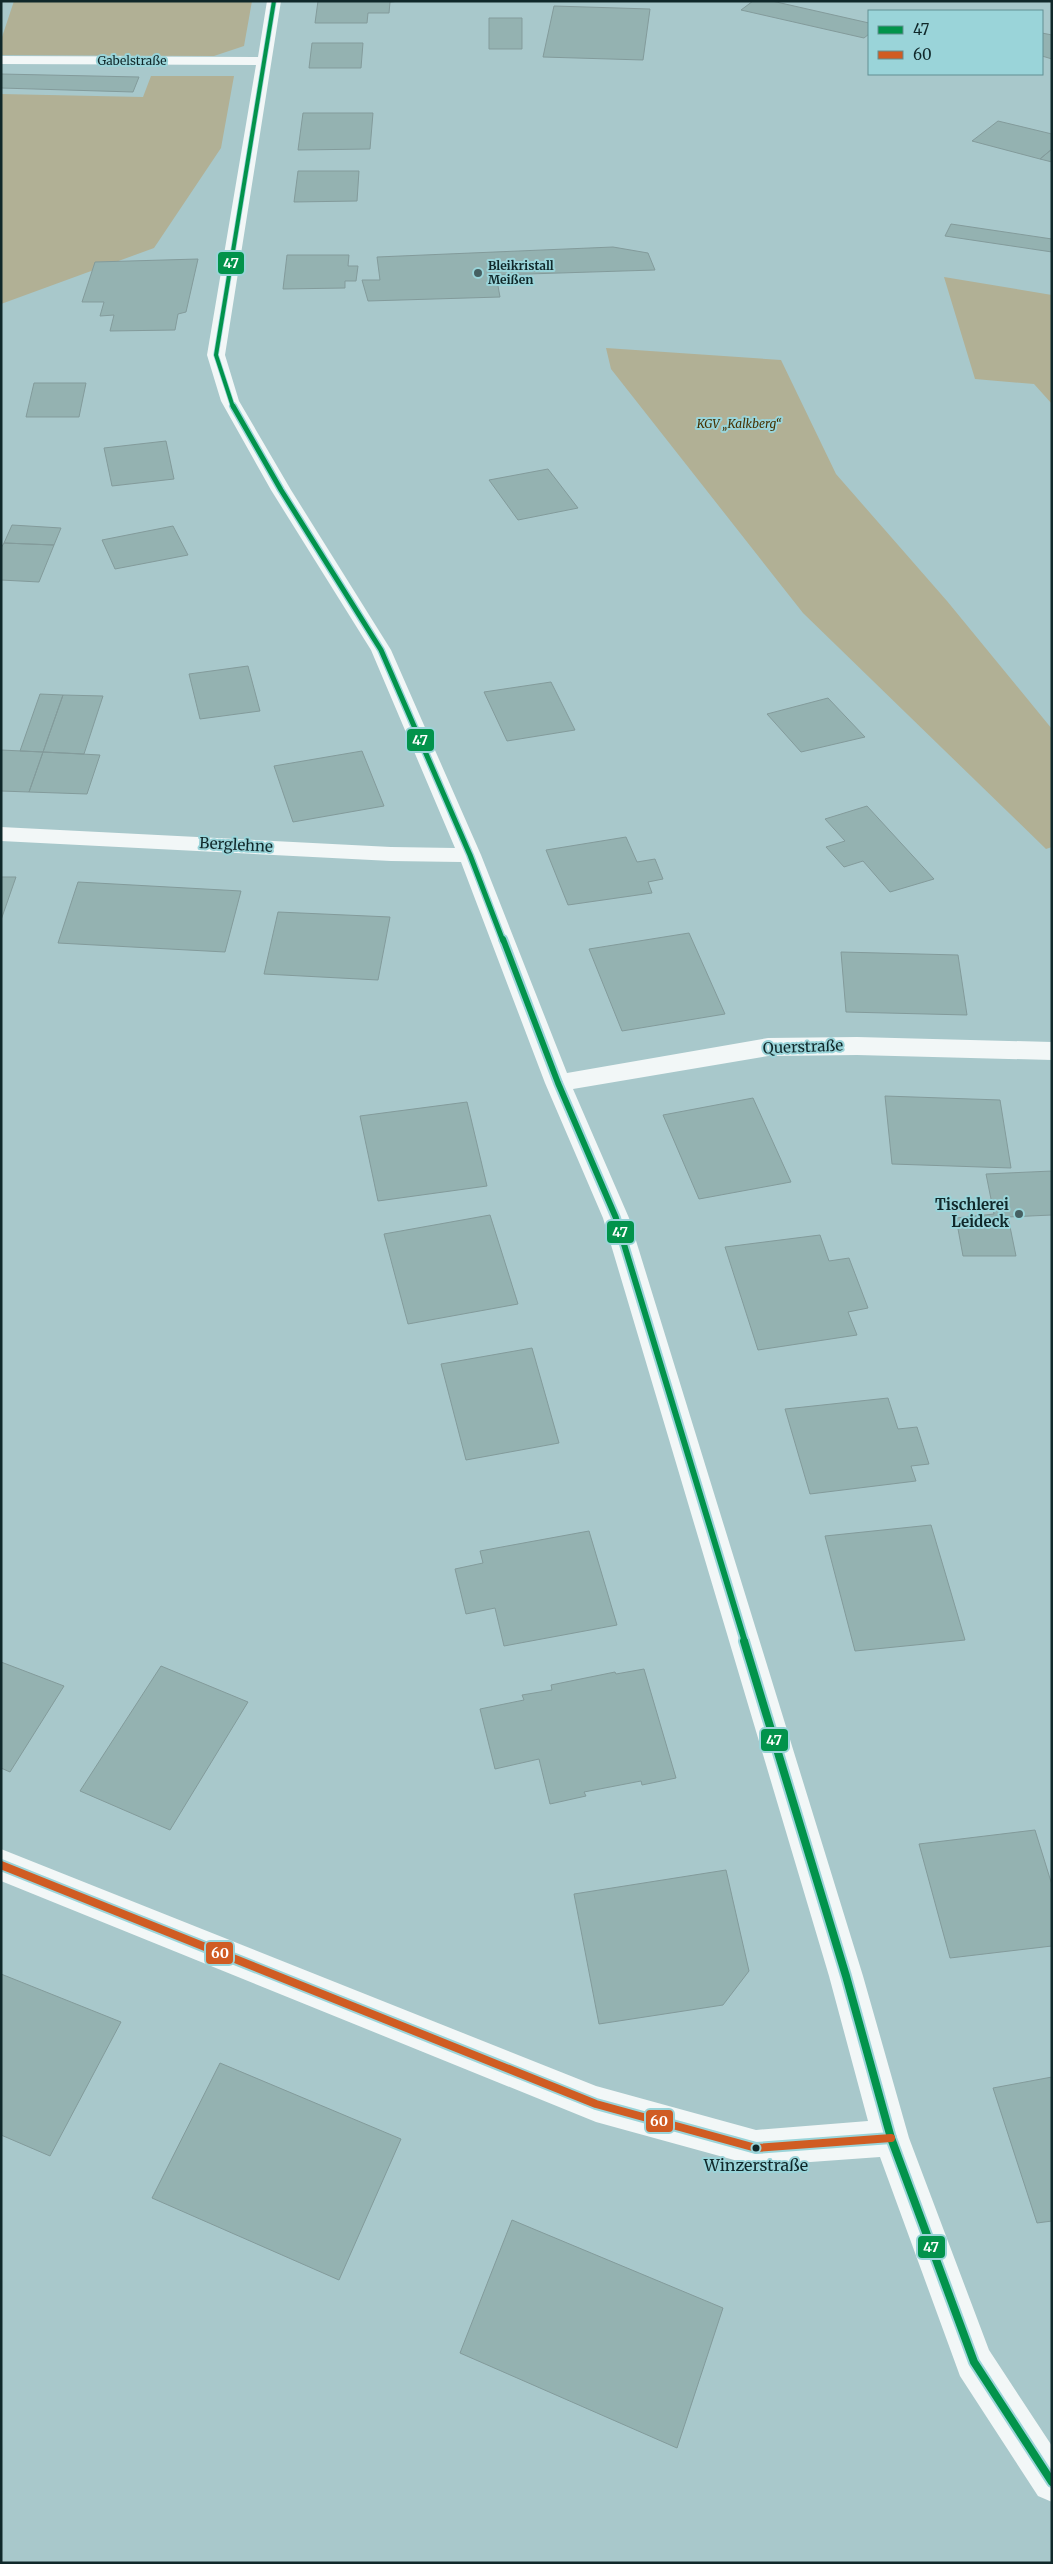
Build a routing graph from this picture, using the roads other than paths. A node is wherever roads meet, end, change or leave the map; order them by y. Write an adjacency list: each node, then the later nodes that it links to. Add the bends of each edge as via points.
1 (274, 1): 3 (street)
2 (1, 60): 3 (street, Gabelstraße)
3 (263, 61): 5 (street, via 216,355 230,402 381,650)
4 (1, 834): 5 (street, Berglehne, via 391,854)
5 (470, 855): 7 (street)
6 (1052, 1051): 7 (street, Querstraße, via 768,1047)
7 (558, 1083): 9 (street, via 616,1218 846,1976)
8 (1, 1865): 9 (street, via 596,2104 756,2148)
9 (891, 2138): 10 (street, via 974,2362)
10 (1052, 2482)

